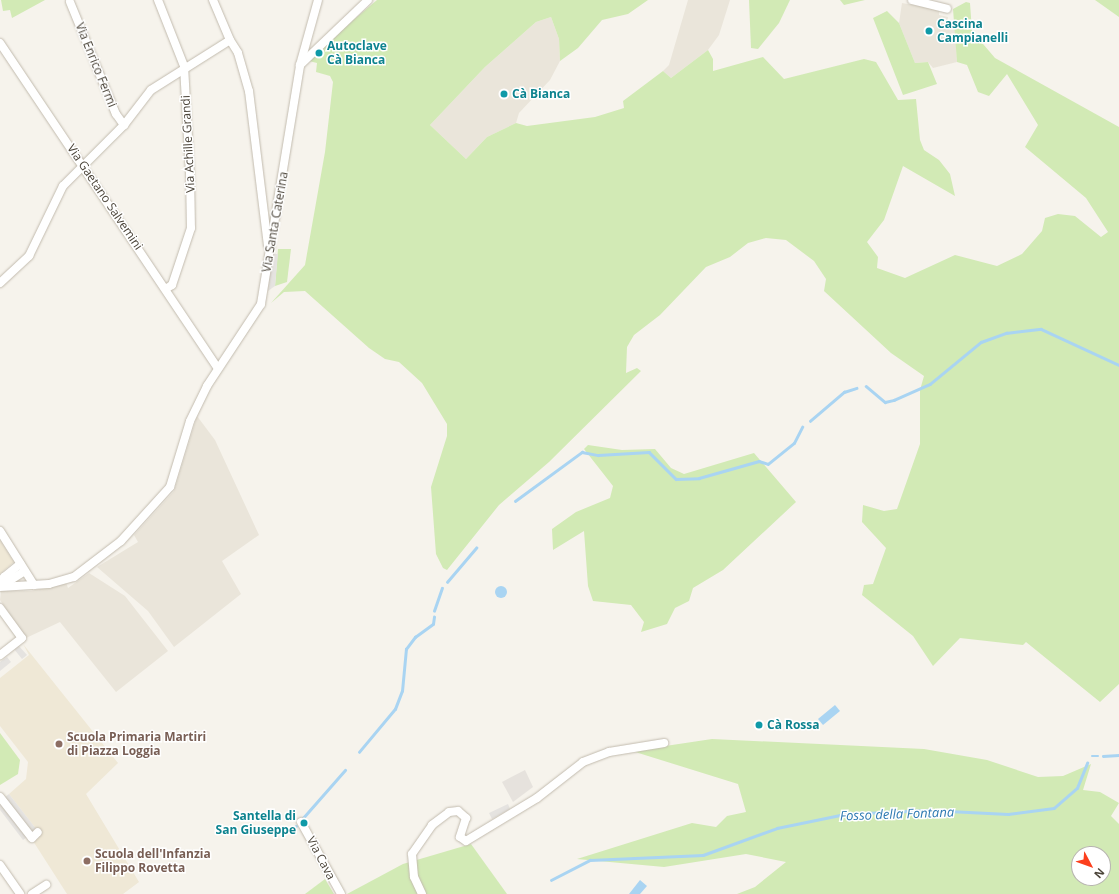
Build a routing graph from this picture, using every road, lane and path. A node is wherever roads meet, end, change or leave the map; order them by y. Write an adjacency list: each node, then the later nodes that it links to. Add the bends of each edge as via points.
1 (158, 0): 11 (street, Via Achille Grandi)
2 (213, 0): 8 (street)
3 (318, 0): 10 (street, Via Santa Caterina)
4 (368, 0): 10 (street)
5 (912, 0): 7 (street)
6 (70, 2): 12 (street, Via Enrico Fermi, via 116,114)
7 (947, 9)
8 (230, 40): 11 (street, Via Enrico Fermi); 14 (street, via 238,53 249,91)
9 (0, 43): 13 (street, Via Gaetano Salvemini)
10 (300, 65): 14 (street, Via Santa Caterina, via 278,216)
11 (184, 66): 12 (street, Via Enrico Fermi, via 151,90); 16 (street, Via Achille Grandi, via 191,228 172,285)
12 (124, 125): 13 (street, Via Enrico Fermi)
13 (82, 168): 15 (street, Via Enrico Fermi, via 55,197 28,256); 16 (street, Via Gaetano Salvemini)
14 (269, 247): 17 (street, Via Santa Caterina, via 261,304)
15 (0, 283)
16 (167, 288): 18 (street, Via Gaetano Salvemini)
17 (229, 352): 18 (street, via 217,356); 19 (street, Via Santa Caterina)
18 (208, 353): 19 (street, Via Gaetano Salvemini)
19 (218, 367): 22 (street, Via Santa Caterina, via 190,421 179,466 162,497 121,541 88,568 61,582)
20 (0, 531): 21 (street)
21 (22, 567): 22 (street); 23 (street, via 4,577)
22 (34, 585): 23 (street, Via Santa Caterina)
23 (0, 586)
24 (0, 608): 25 (street, via 22,638)
25 (0, 655)
26 (664, 743): 35 (street, via 629,748 583,762 537,798 490,823 466,841 460,837 466,818 458,811 449,812 432,825 412,854 414,878)
27 (0, 797): 29 (street, via 32,838)
28 (301, 822): 34 (street, Via Cava)
29 (38, 832)
30 (0, 865): 32 (street)
31 (46, 885): 33 (street)
32 (20, 894)
33 (32, 894)
34 (341, 894)
35 (422, 894)

